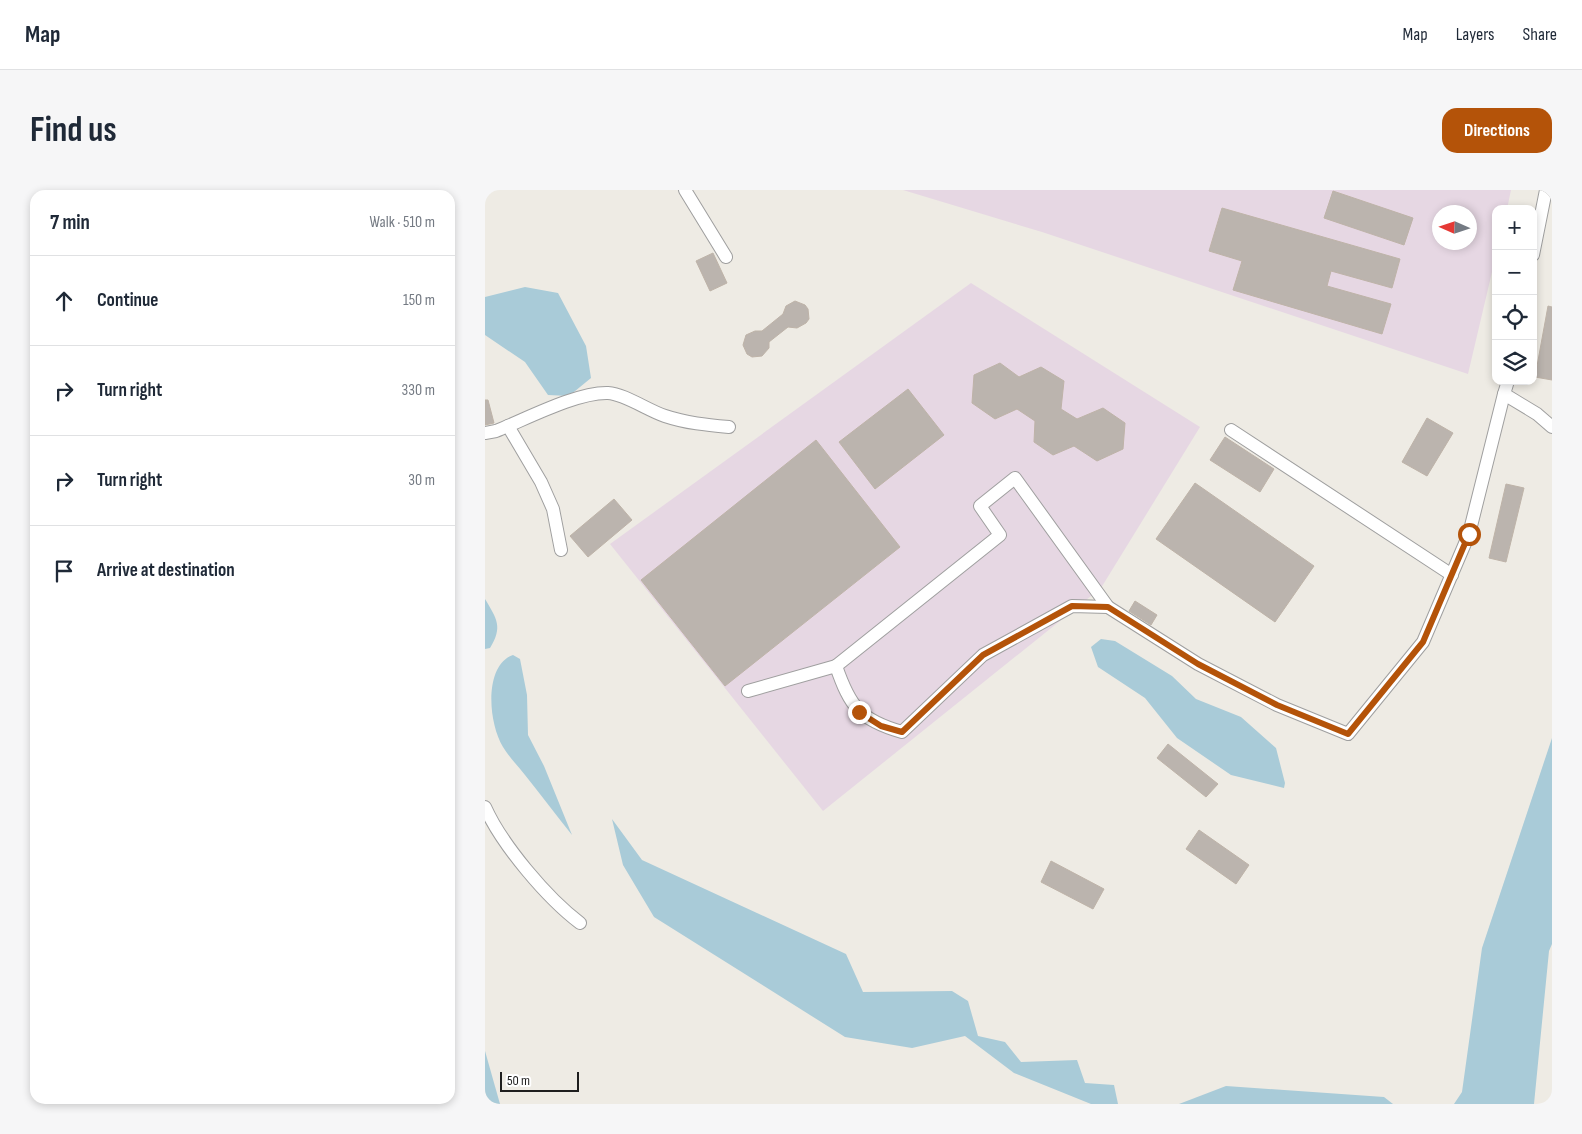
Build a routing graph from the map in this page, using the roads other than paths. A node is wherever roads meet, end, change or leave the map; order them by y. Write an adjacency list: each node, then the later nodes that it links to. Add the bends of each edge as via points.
1 (685, 190): 4 (street)
2 (1546, 190): 3 (street)
3 (1534, 250)
4 (726, 257)
5 (1507, 385): 6 (street)
6 (1504, 394): 9 (street); 13 (street, via 1469,534)
7 (509, 426): 8 (street, via 592,394 609,393 621,395 665,416 695,424); 11 (street); 12 (street, via 553,509)
8 (729, 427)
9 (1552, 427)
10 (1231, 430): 13 (street)
11 (485, 433)
12 (561, 550)
13 (1452, 575): 14 (street, via 1423,642 1348,734 1277,705 1198,664)
14 (1108, 607): 15 (street, via 1072,606 983,655 902,732 881,726 859,712 845,692); 15 (street, via 1015,478 980,506 1001,535)
15 (836, 666): 16 (street)
16 (748, 691)
17 (485, 807): 18 (street, via 491,821 539,885)
18 (580, 923)

